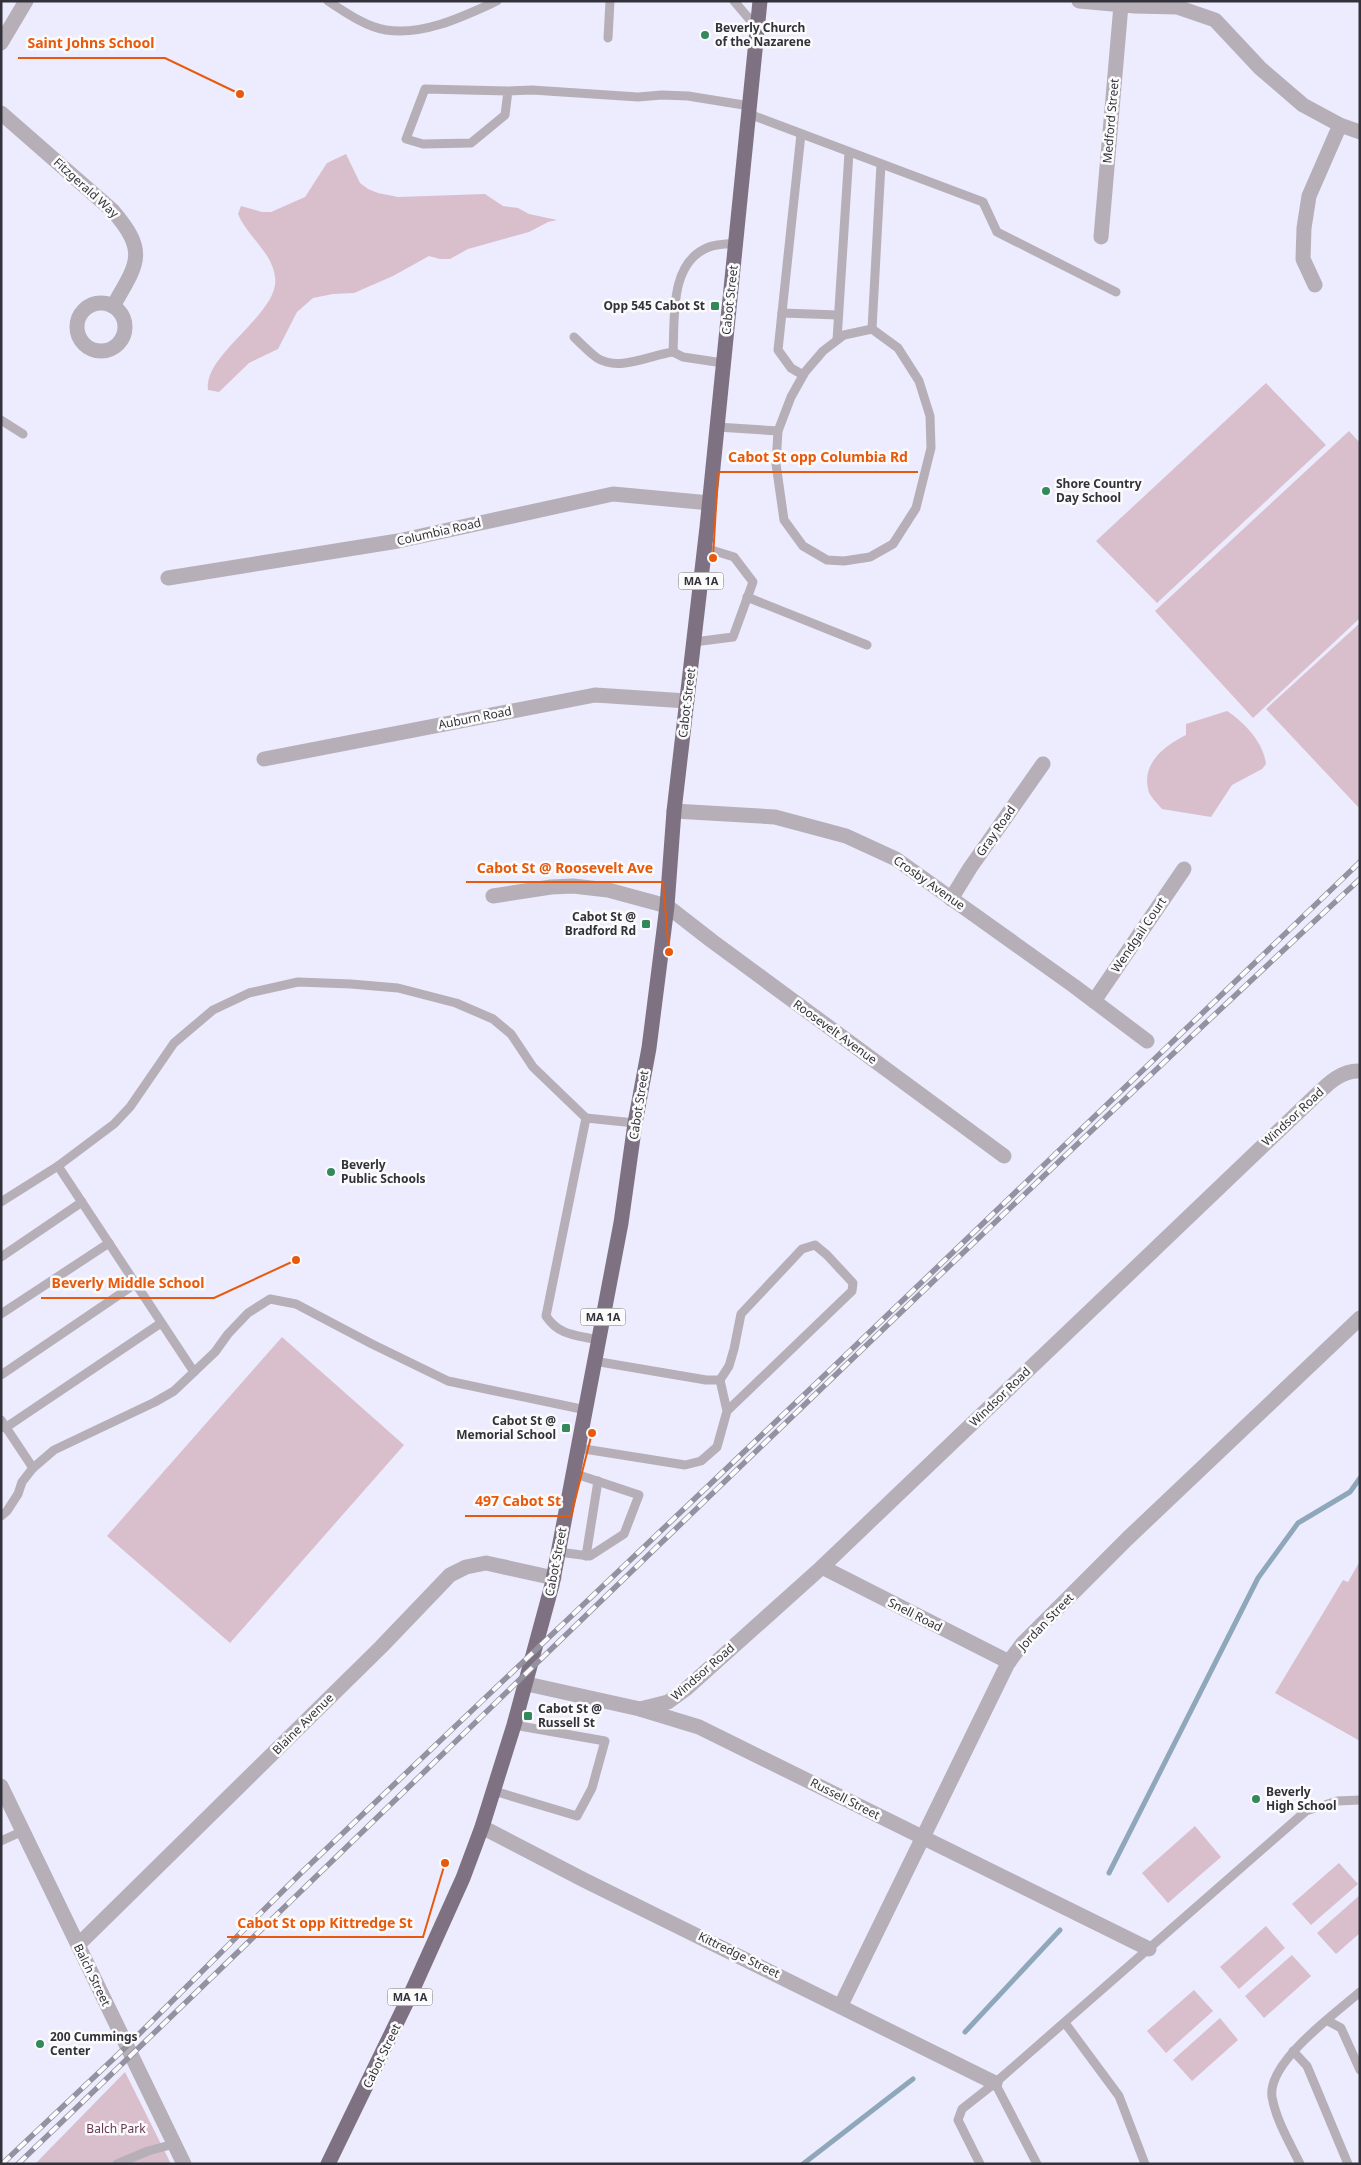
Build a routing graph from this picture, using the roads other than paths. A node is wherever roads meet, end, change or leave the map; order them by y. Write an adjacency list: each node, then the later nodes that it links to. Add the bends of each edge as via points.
1 (26, 1): 11 (street)
2 (328, 1): 3 (lane, via 364,23 386,30 435,26)
3 (497, 1)
4 (610, 1): 10 (lane)
5 (734, 1): 9 (lane)
6 (760, 1): 9 (highway, Cabot Street / MA 1A)
7 (1079, 1): 8 (street)
8 (1121, 5): 15 (street, via 1177,7 1215,20 1260,68 1303,105); 20 (street, Medford Street)
9 (757, 28): 13 (highway, Cabot Street / MA 1A)
10 (608, 38)
11 (1, 43)
12 (508, 91): 12 (lane, via 505,115 471,143 423,144 406,140 425,88); 13 (lane, via 688,96)
13 (750, 110): 17 (lane); 21 (highway, Cabot Street / MA 1A)
14 (1, 113): 24 (street, Fitzgerald Way, via 113,211 128,229 135,245 136,262)
15 (1340, 125): 16 (street); 22 (street, via 1309,196 1304,228 1303,259)
16 (1360, 132)
17 (801, 134): 18 (lane); 25 (lane)
18 (849, 152): 19 (lane); 26 (lane)
19 (881, 164): 23 (lane, via 984,202 997,232); 27 (lane)
20 (1101, 238)
21 (736, 244): 30 (lane, via 709,246 686,266 677,288); 31 (highway, Cabot Street / MA 1A)
22 (1315, 285)
23 (1116, 292)
24 (113, 306)
25 (782, 313): 26 (lane); 32 (lane, via 778,350 790,368)
26 (838, 315): 29 (lane)
27 (872, 329): 29 (lane, via 844,335); 35 (lane, via 898,348 919,381 930,416 932,448 925,477 916,508 893,544 870,557 844,561 827,560 803,546 784,520 776,464)
28 (574, 337): 30 (lane, via 598,359 618,363)
29 (837, 340): 32 (lane)
30 (673, 352): 31 (lane, via 683,357)
31 (724, 363): 34 (highway, Cabot Street / MA 1A)
32 (803, 375): 35 (lane)
33 (1, 420): 36 (lane)
34 (717, 427): 35 (lane); 37 (highway, Cabot Street / MA 1A)
35 (778, 431)
36 (23, 434)
37 (710, 503): 38 (highway, Cabot Street / MA 1A); 39 (street, Columbia Road, via 613,494 398,541)
38 (705, 548): 40 (lane, via 734,557 753,582); 41 (highway, Cabot Street / MA 1A)
39 (168, 578)
40 (748, 597): 41 (lane, via 733,637); 42 (lane)
41 (694, 642): 43 (highway, Cabot Street / MA 1A)
42 (867, 645)
43 (687, 701): 44 (street, Auburn Road, via 595,695); 46 (highway, Cabot Street / MA 1A)
44 (264, 759)
45 (1043, 764): 49 (street, Gray Road)
46 (674, 811): 49 (street, Crosby Avenue, via 775,817 846,836 896,859); 50 (highway, Cabot Street / MA 1A)
47 (1184, 869): 51 (street, Wendgail Court)
48 (494, 896): 50 (street, via 574,886 608,890)
49 (951, 899): 51 (street, Crosby Avenue)
50 (667, 906): 55 (highway, Cabot Street / MA 1A, via 649,1048); 56 (street, Roosevelt Avenue)
51 (1094, 1001): 52 (street, Crosby Avenue)
52 (1147, 1042)
53 (1355, 1071): 81 (street, Windsor Road, via 1336,1078 1310,1100)
54 (586, 1118): 55 (lane); 57 (lane, via 533,1067 511,1034 493,1019 456,1003 398,988 298,982 249,993 213,1010 174,1043 130,1107 114,1124); 66 (lane, via 546,1316 563,1333)
55 (635, 1123): 66 (highway, Cabot Street / MA 1A, via 621,1223)
56 (1004, 1156)
57 (58, 1166): 58 (lane); 59 (lane)
58 (1, 1202)
59 (82, 1202): 60 (lane); 61 (lane)
60 (109, 1243): 62 (lane); 63 (lane)
61 (1, 1258)
62 (135, 1284): 65 (lane); 69 (lane)
63 (1, 1314)
64 (1360, 1318): 83 (street, Jordan Street, via 1126,1539 1023,1643)
65 (161, 1323): 68 (lane); 73 (lane)
66 (598, 1340): 67 (highway, Cabot Street / MA 1A)
67 (594, 1361): 70 (lane); 71 (highway, Cabot Street / MA 1A)
68 (194, 1372): 71 (lane, via 216,1352 248,1313 270,1299 296,1304 448,1381); 75 (lane, via 174,1391 54,1450)
69 (1, 1375)
70 (720, 1380): 72 (lane); 72 (lane, via 729,1366 741,1314 802,1249 815,1246 853,1283 852,1292)
71 (586, 1410): 74 (highway, Cabot Street / MA 1A)
72 (727, 1411): 74 (lane, via 717,1447 700,1461 685,1465)
73 (3, 1424): 75 (lane)
74 (578, 1448): 76 (highway, Cabot Street / MA 1A)
75 (32, 1468): 78 (lane)
76 (573, 1473): 77 (lane); 79 (highway, Cabot Street / MA 1A)
77 (598, 1481): 80 (lane); 80 (lane, via 639,1495 624,1534)
78 (1, 1516)
79 (558, 1552): 80 (lane); 82 (highway, Cabot Street / MA 1A)
80 (586, 1556)
81 (822, 1567): 83 (street, Snell Road); 85 (street, Windsor Road, via 686,1688 668,1702)
82 (554, 1578): 84 (highway, Cabot Street / MA 1A); 94 (street, Blaine Avenue, via 486,1563 450,1575)
83 (1009, 1662): 92 (street, Jordan Street)
84 (527, 1684): 85 (street, Russell Street); 86 (highway, Cabot Street / MA 1A)
85 (640, 1709): 92 (street, Russell Street, via 707,1731)
86 (514, 1725): 88 (highway, Cabot Street / MA 1A); 88 (lane, via 605,1741 592,1788 577,1816)
87 (1, 1786): 91 (street, Balch Street)
88 (494, 1791): 90 (highway, Cabot Street / MA 1A)
89 (1360, 1800): 95 (lane, via 1337,1801 1306,1811)
90 (482, 1827): 97 (street, Kittredge Street); 106 (highway, Cabot Street / MA 1A, via 463,1878 413,1989)
91 (23, 1831): 93 (lane); 94 (street, Balch Street)
92 (923, 1838): 95 (street, Russell Street); 97 (street, Jordan Street)
93 (1, 1841)
94 (78, 1945): 103 (street, Balch Street)
95 (1149, 1949): 99 (lane)
96 (1360, 1992): 98 (lane)
97 (841, 2005): 102 (street, Kittredge Street)
98 (1328, 2021): 100 (lane); 101 (lane, via 1341,2028)
99 (1065, 2023): 102 (lane); 109 (lane, via 1119,2096)
100 (1293, 2052): 110 (lane, via 1280,2066 1272,2084 1272,2097); 111 (lane, via 1307,2066)
101 (1360, 2070)
102 (995, 2083): 107 (lane, via 962,2109 958,2117); 108 (lane)
103 (174, 2144): 104 (lane); 105 (street, Balch Street)
104 (117, 2164)
105 (184, 2164)
106 (328, 2164)
107 (980, 2164)
108 (1037, 2164)
109 (1145, 2164)
110 (1300, 2164)
111 (1348, 2164)

